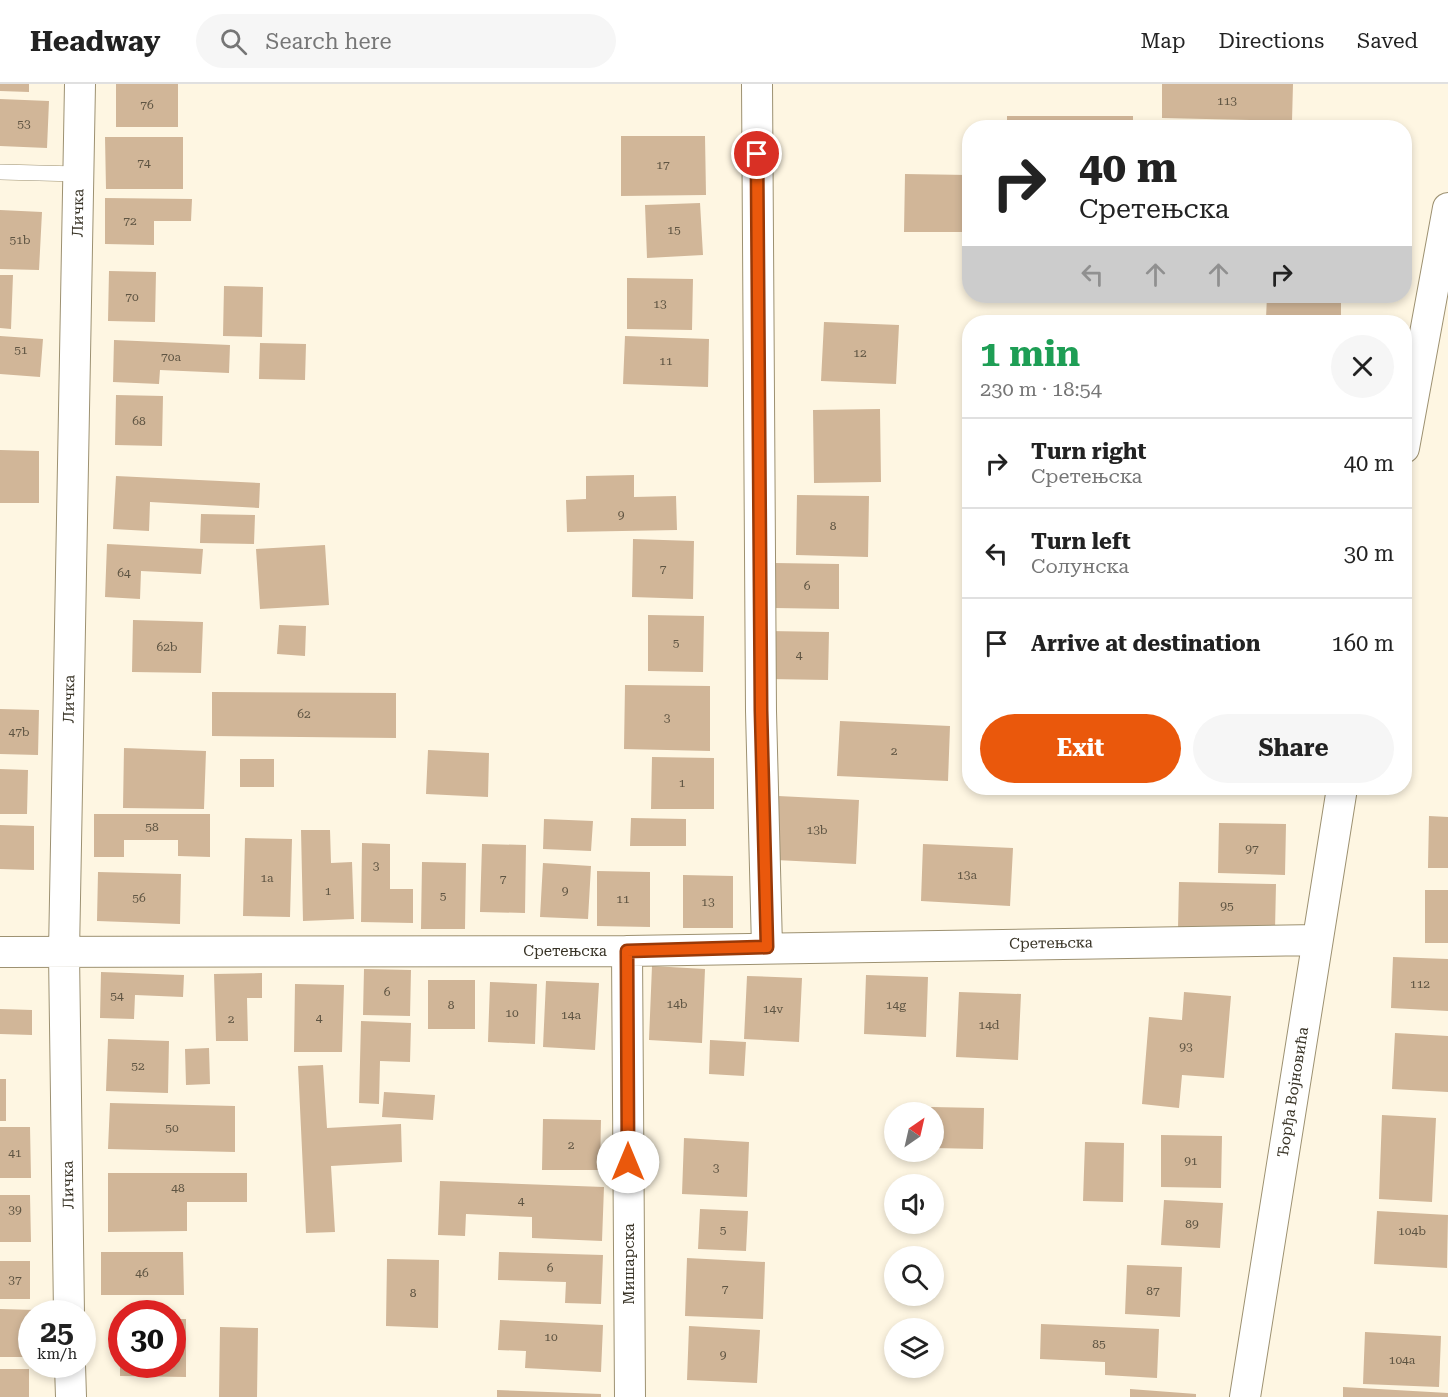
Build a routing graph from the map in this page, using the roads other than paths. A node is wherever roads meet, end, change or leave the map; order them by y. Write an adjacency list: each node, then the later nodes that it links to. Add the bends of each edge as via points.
1 (80, 84): 4 (street, Личка)
2 (757, 84): 9 (street, via 761,711)
3 (0, 172): 4 (lane)
4 (78, 174): 12 (street, Личка)
5 (1448, 208): 6 (street)
6 (1412, 404)
7 (1341, 795): 8 (street, Ђорђа Војновића)
8 (1317, 940): 9 (street, Сретењска); 17 (street, Ђорђа Војновића)
9 (767, 947): 10 (street, Сретењска)
10 (627, 951): 12 (street, Сретењска); 16 (street, Мишарска)
11 (0, 952): 12 (street, Сретењска)
12 (64, 952): 13 (street, Личка)
13 (69, 1300)
14 (70, 1378): 15 (street)
15 (70, 1397)
16 (630, 1397)
17 (1245, 1397)

